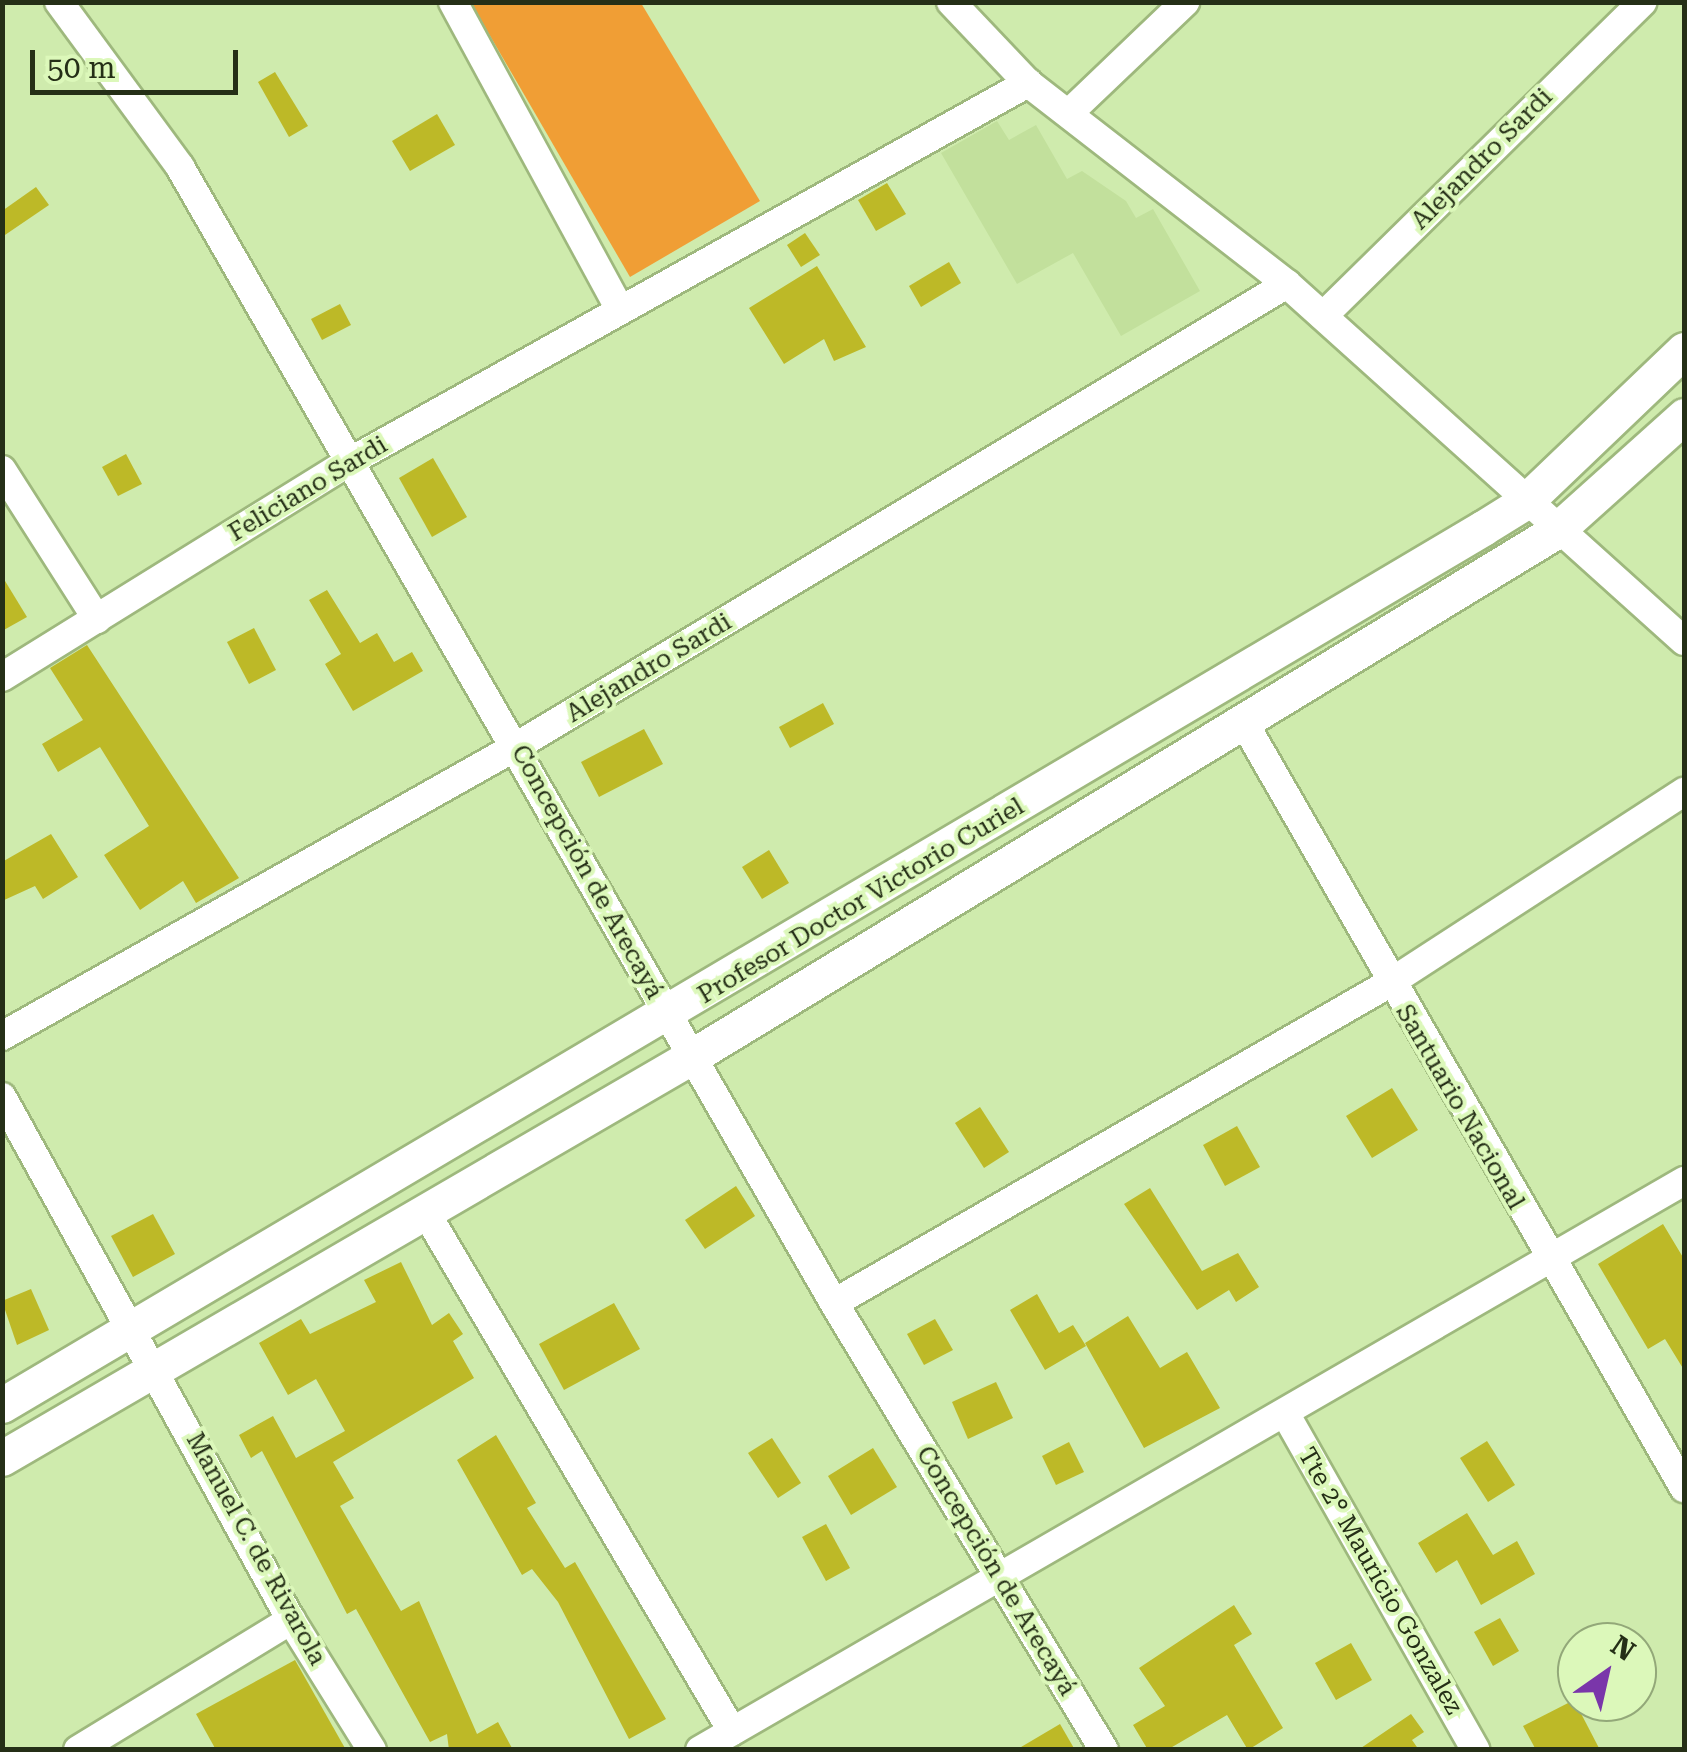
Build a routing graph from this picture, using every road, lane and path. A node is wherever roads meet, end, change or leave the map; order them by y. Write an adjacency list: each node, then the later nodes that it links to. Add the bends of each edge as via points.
1 (60, 2): 13 (street, Concepción de Arecayá, via 180,167)
2 (453, 2): 9 (street)
3 (951, 2): 6 (street)
4 (1185, 2): 7 (street)
5 (1642, 2): 10 (street, Alejandro Sardi)
6 (1028, 83): 7 (street); 9 (street, Feliciano Sardi)
7 (1070, 113): 8 (street)
8 (1287, 284): 10 (street); 21 (street, Alejandro Sardi)
9 (619, 308): 13 (street, Feliciano Sardi)
10 (1323, 316): 15 (street)
11 (1684, 350): 15 (main road, Profesor Doctor Victorio Curiel)
12 (1684, 416): 16 (main road, Profesor Doctor Victorio Curiel)
13 (349, 462): 17 (street, Feliciano Sardi); 21 (street, Concepción de Arecayá)
14 (2, 470): 17 (street)
15 (1525, 502): 16 (street); 24 (main road, Profesor Doctor Victorio Curiel)
16 (1556, 531): 18 (street); 20 (main road, Profesor Doctor Victorio Curiel)
17 (97, 618): 19 (street, Feliciano Sardi)
18 (1684, 641)
19 (2, 677)
20 (1243, 721): 23 (street, Santuario Nacional); 26 (main road, Profesor Doctor Victorio Curiel)
21 (517, 746): 24 (street, Concepción de Arecayá); 25 (street, Alejandro Sardi)
22 (1684, 792): 23 (street)
23 (1388, 984): 30 (street, Santuario Nacional); 31 (street)
24 (668, 1016): 26 (street, Concepción de Arecayá); 32 (main road, Profesor Doctor Victorio Curiel)
25 (2, 1036)
26 (691, 1057): 29 (main road, Profesor Doctor Victorio Curiel); 31 (street, Concepción de Arecayá)
27 (2, 1097): 32 (street, Manuel C. de Rivarola)
28 (1684, 1181): 30 (street)
29 (425, 1211): 32 (main road, Profesor Doctor Victorio Curiel); 39 (street)
30 (1550, 1263): 34 (street); 36 (street, Santuario Nacional)
31 (834, 1303): 37 (street, Concepción de Arecayá)
32 (144, 1348): 33 (main road, Profesor Doctor Victorio Curiel); 35 (main road, Profesor Doctor Victorio Curiel); 38 (street, Manuel C. de Rivarola)
33 (2, 1406)
34 (1284, 1412): 37 (street); 44 (street, Tte 2° Mauricio Gonzalez)
35 (2, 1458)
36 (1684, 1488)
37 (1000, 1578): 39 (street); 43 (street, Concepción de Arecayá)
38 (292, 1620): 40 (street); 41 (street, Manuel C. de Rivarola)
39 (732, 1730): 42 (street)
40 (78, 1750)
41 (372, 1750)
42 (700, 1750)
43 (1104, 1750)
44 (1476, 1750)

